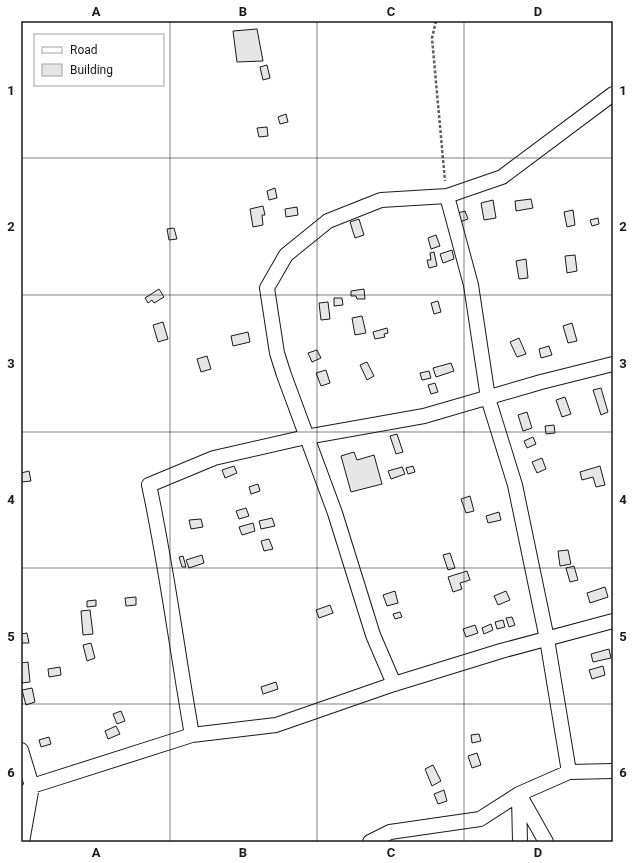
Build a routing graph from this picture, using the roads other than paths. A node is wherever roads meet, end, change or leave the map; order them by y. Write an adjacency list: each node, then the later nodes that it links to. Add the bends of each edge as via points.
1 (613, 94): 2 (street, via 502,177)
2 (447, 196): 4 (street, via 471,285); 5 (street, via 381,200 328,221 286,255 267,288 277,353)
3 (613, 364): 4 (street)
4 (488, 398): 5 (street, via 424,416); 7 (street, via 515,485)
5 (306, 437): 8 (street, via 335,513 373,635); 9 (street, via 214,458 150,485 162,543 180,673)
6 (613, 621): 7 (street)
7 (547, 639): 8 (street); 12 (street)
8 (394, 684): 9 (street, via 276,725)
9 (192, 734): 13 (street)
10 (21, 750): 13 (street)
11 (613, 771): 12 (street)
12 (569, 772): 14 (street)
13 (32, 786): 15 (street); 16 (street)
14 (518, 794): 17 (street, via 480,819 390,832); 18 (street); 19 (street)
15 (21, 797)
16 (22, 842)
17 (370, 842)
18 (520, 842)
19 (546, 842)

